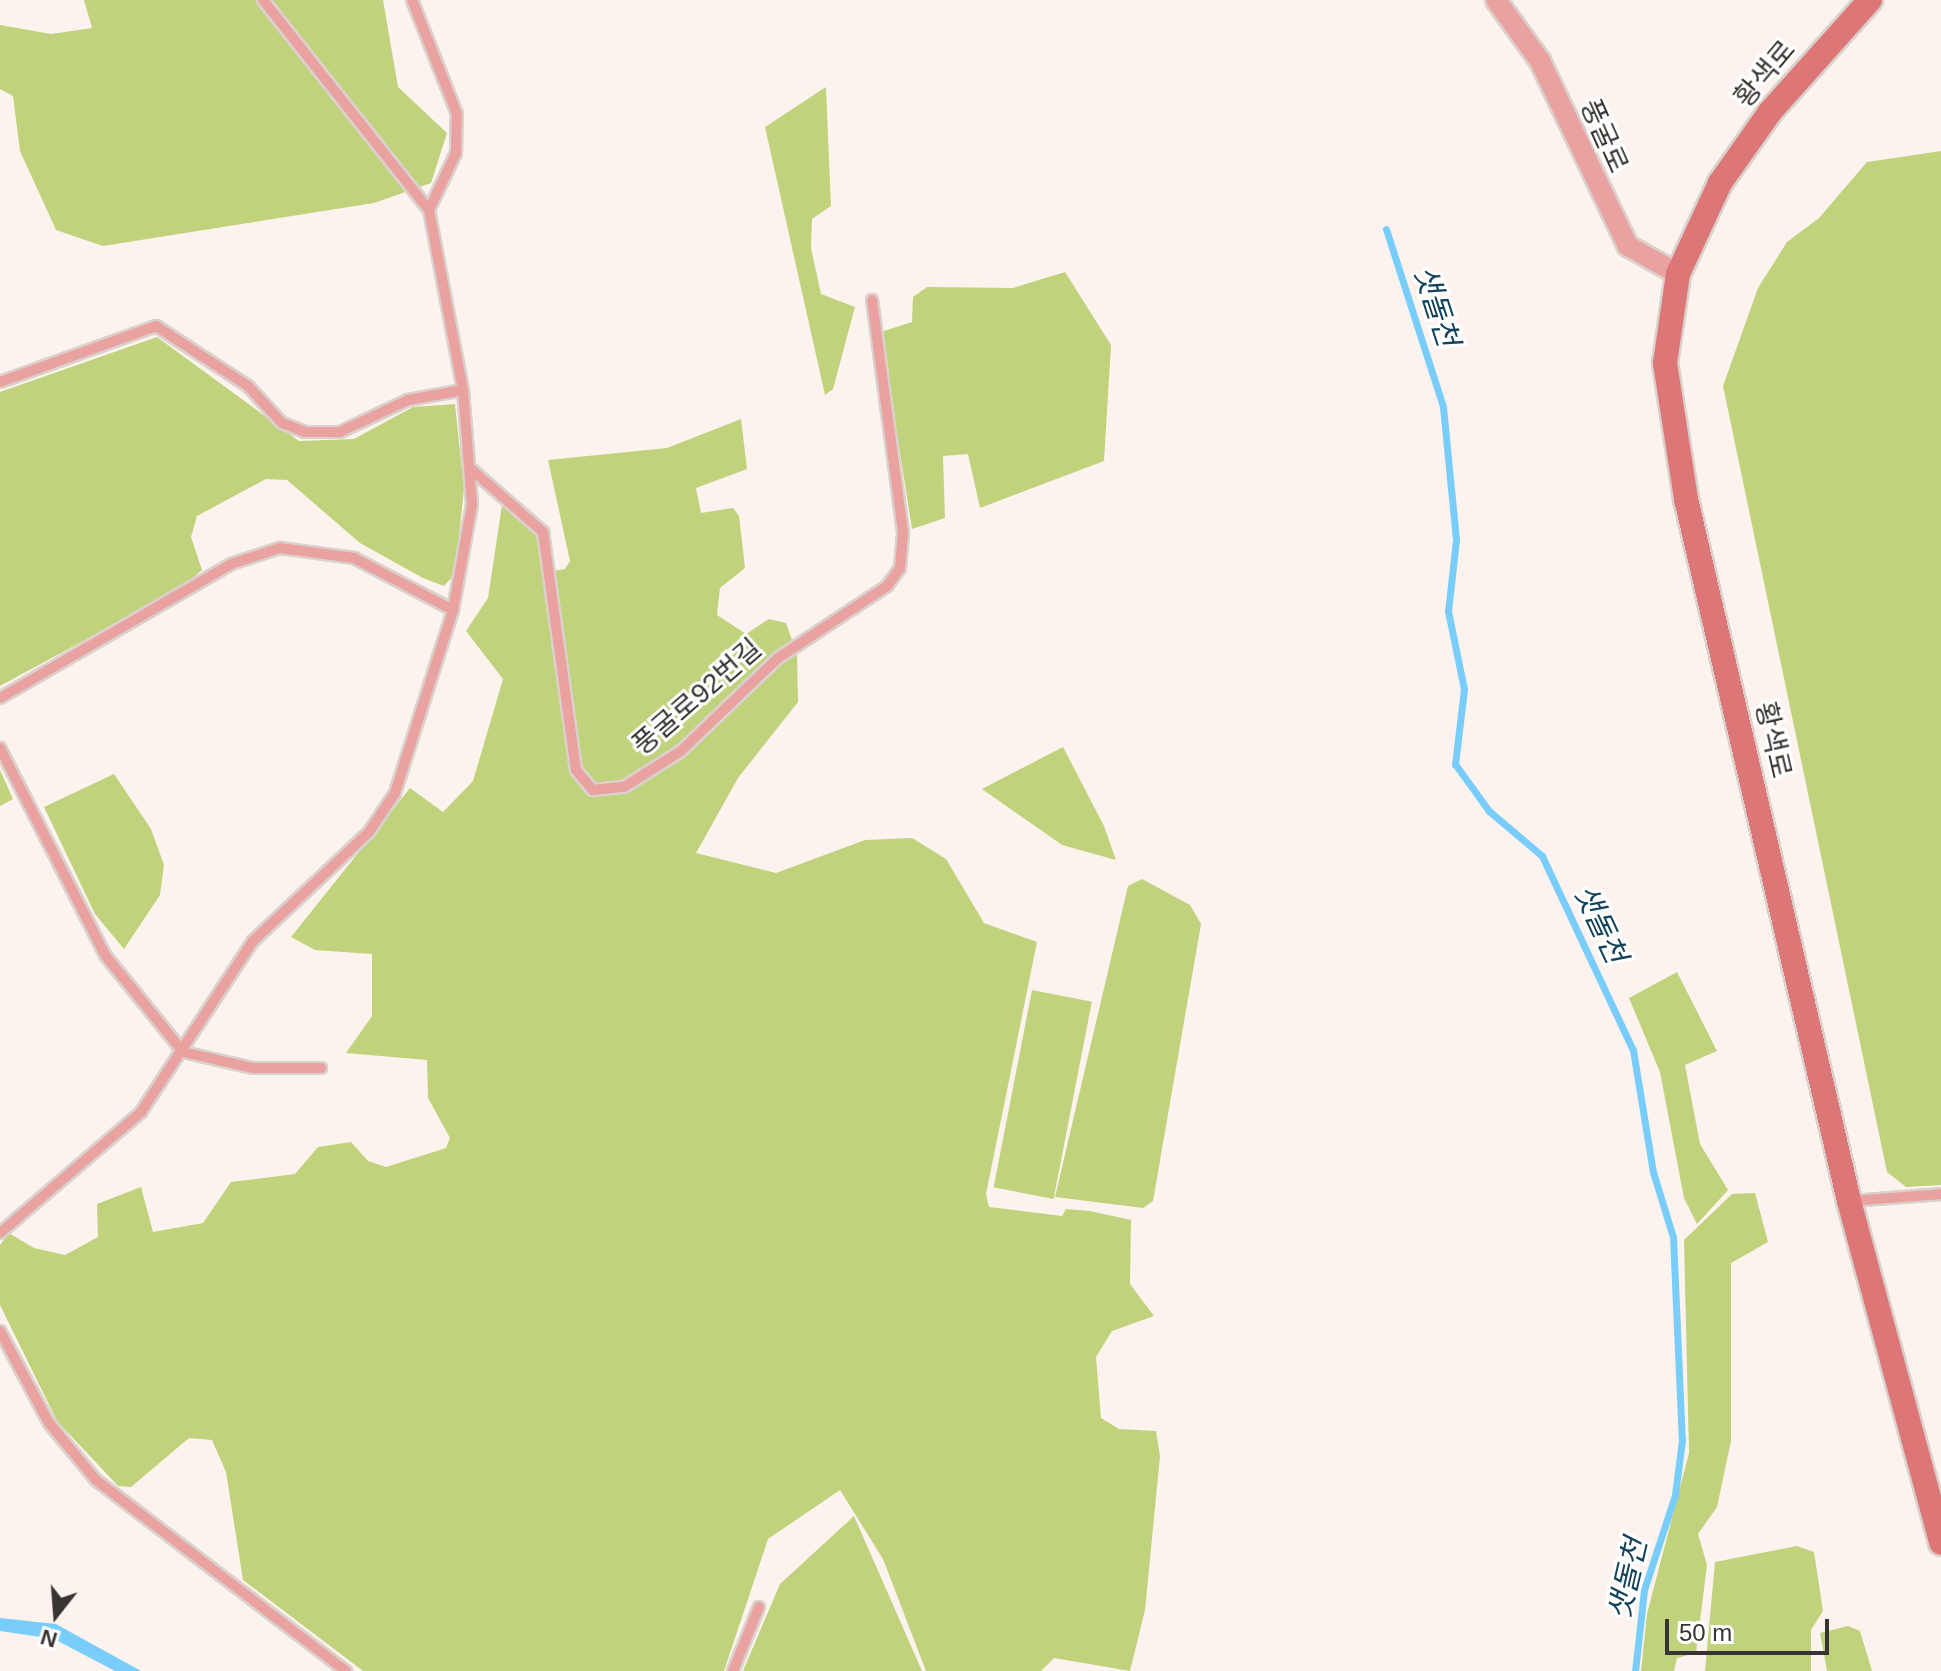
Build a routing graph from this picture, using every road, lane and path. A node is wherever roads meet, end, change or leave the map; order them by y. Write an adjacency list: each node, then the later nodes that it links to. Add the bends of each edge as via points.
1 (263, 0): 5 (lane)
2 (412, 0): 5 (lane, via 458,134)
3 (1496, 0): 6 (street, 풍굴로, via 1540,61 1628,246)
4 (1870, 0): 6 (street, 황색로, via 1735,159)
5 (429, 210): 9 (lane)
6 (1678, 274): 17 (street, 황색로, via 1665,363 1676,451)
7 (872, 300): 10 (lane, 풍굴로92번길, via 903,532 900,568 887,586 778,658 681,751 624,787 593,790 576,770 543,532)
8 (0, 382): 9 (lane, via 156,326 248,386 282,423 305,432 340,432 408,400)
9 (463, 390): 10 (lane)
10 (471, 469): 11 (lane, via 470,536)
11 (453, 610): 12 (lane, via 354,558 305,546 280,548 231,564); 14 (lane, via 382,818 253,941)
12 (0, 698)
13 (0, 748): 14 (lane, via 105,955)
14 (183, 1052): 15 (lane, via 253,1068); 18 (lane, via 124,1129)
15 (321, 1068)
16 (1941, 1194): 17 (lane)
17 (1849, 1201): 20 (street, 황색로)
18 (0, 1233)
19 (0, 1331): 22 (lane, via 49,1423 96,1480)
20 (1941, 1543)
21 (759, 1607): 23 (lane)
22 (346, 1671)
23 (733, 1671)

